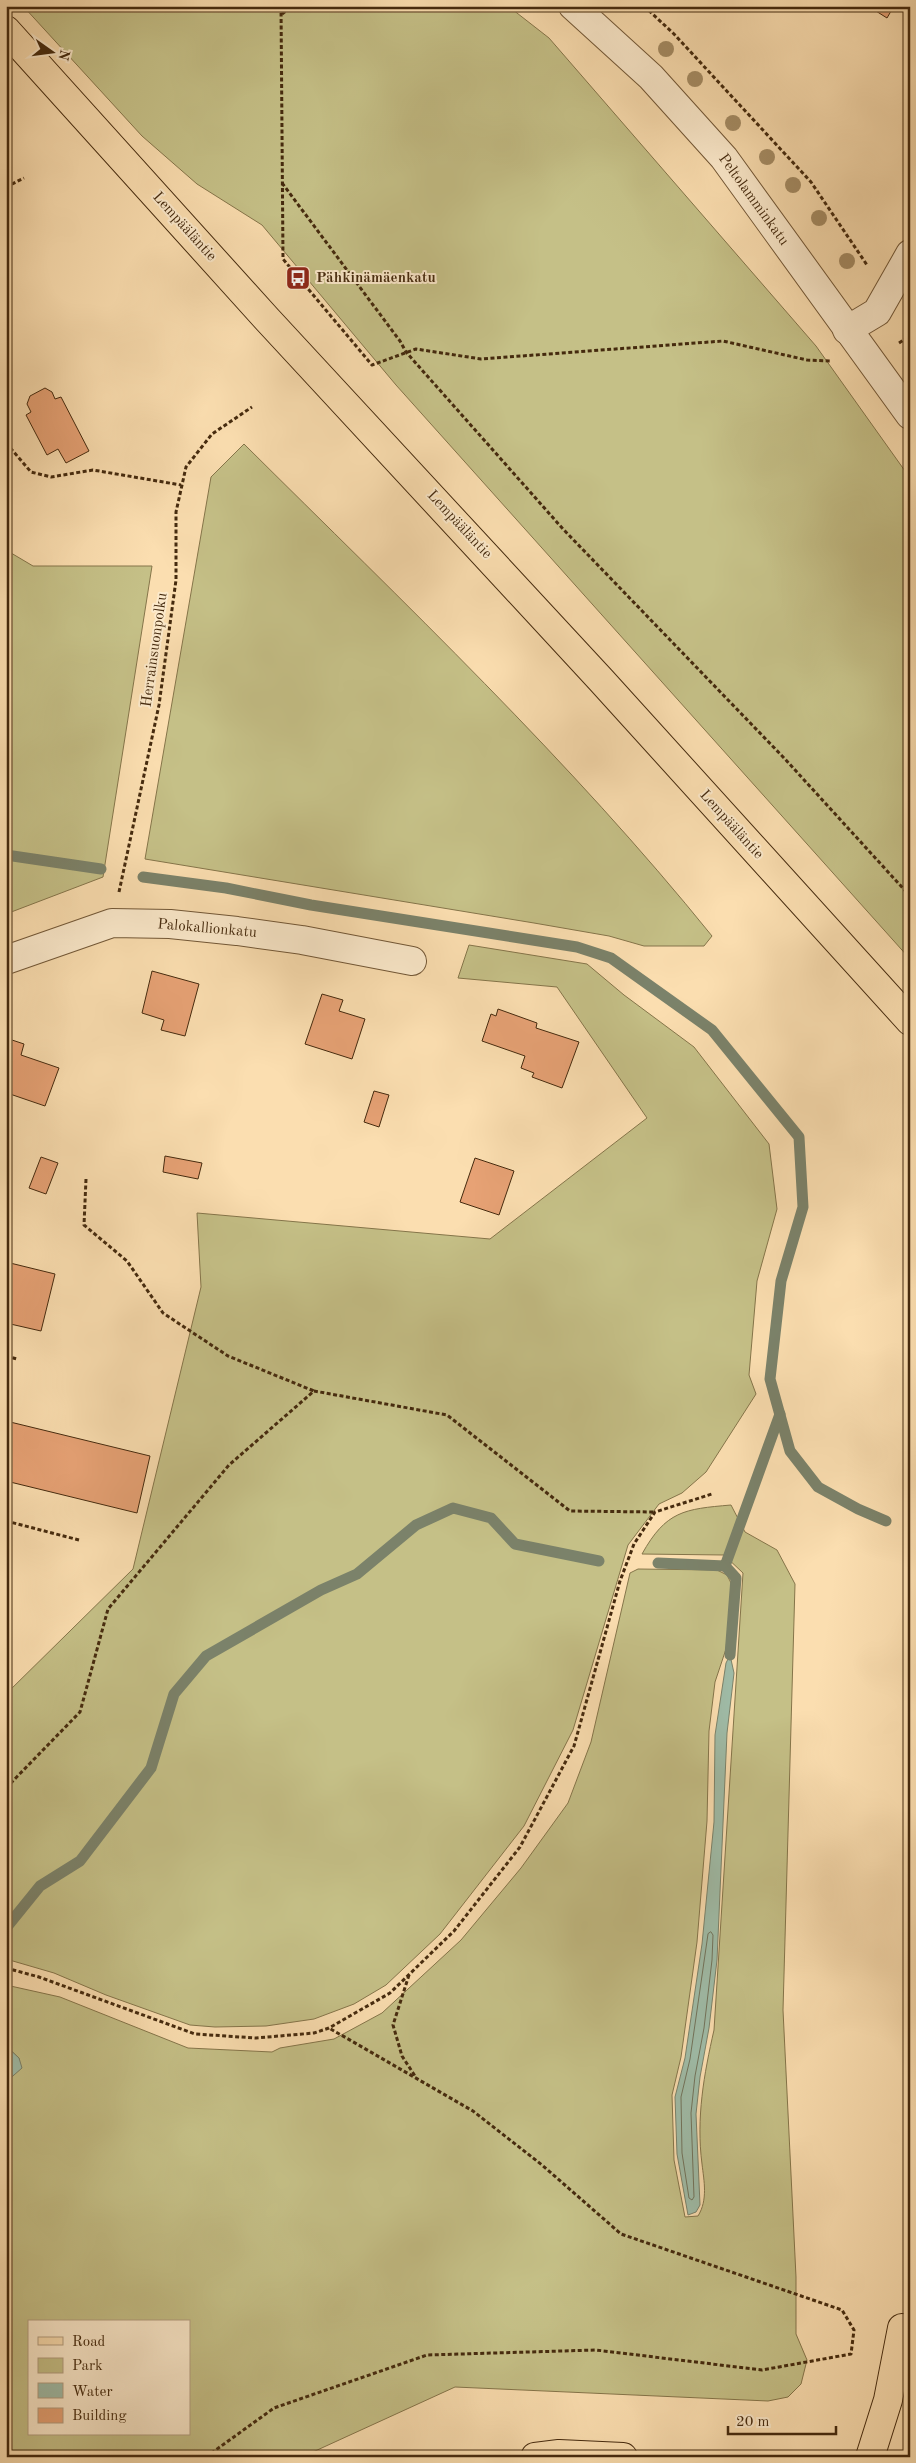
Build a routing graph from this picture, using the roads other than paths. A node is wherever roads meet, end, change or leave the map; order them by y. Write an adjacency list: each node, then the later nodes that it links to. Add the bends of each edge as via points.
1 (573, 6): 4 (street, Peltolamminkatu, via 650,77 724,158)
2 (6, 30): 8 (main road, Lempääläntie)
3 (910, 254): 4 (street, via 877,312)
4 (847, 330): 5 (street, Peltolamminkatu)
5 (910, 415)
6 (6, 960): 7 (street, Palokallionkatu, via 112,923 170,924 237,931)
7 (412, 962)
8 (910, 1021)
9 (910, 2377): 12 (main road, via 902,2328 888,2400)
10 (535, 2457): 11 (main road, via 559,2454)
11 (623, 2457)
12 (870, 2457)

